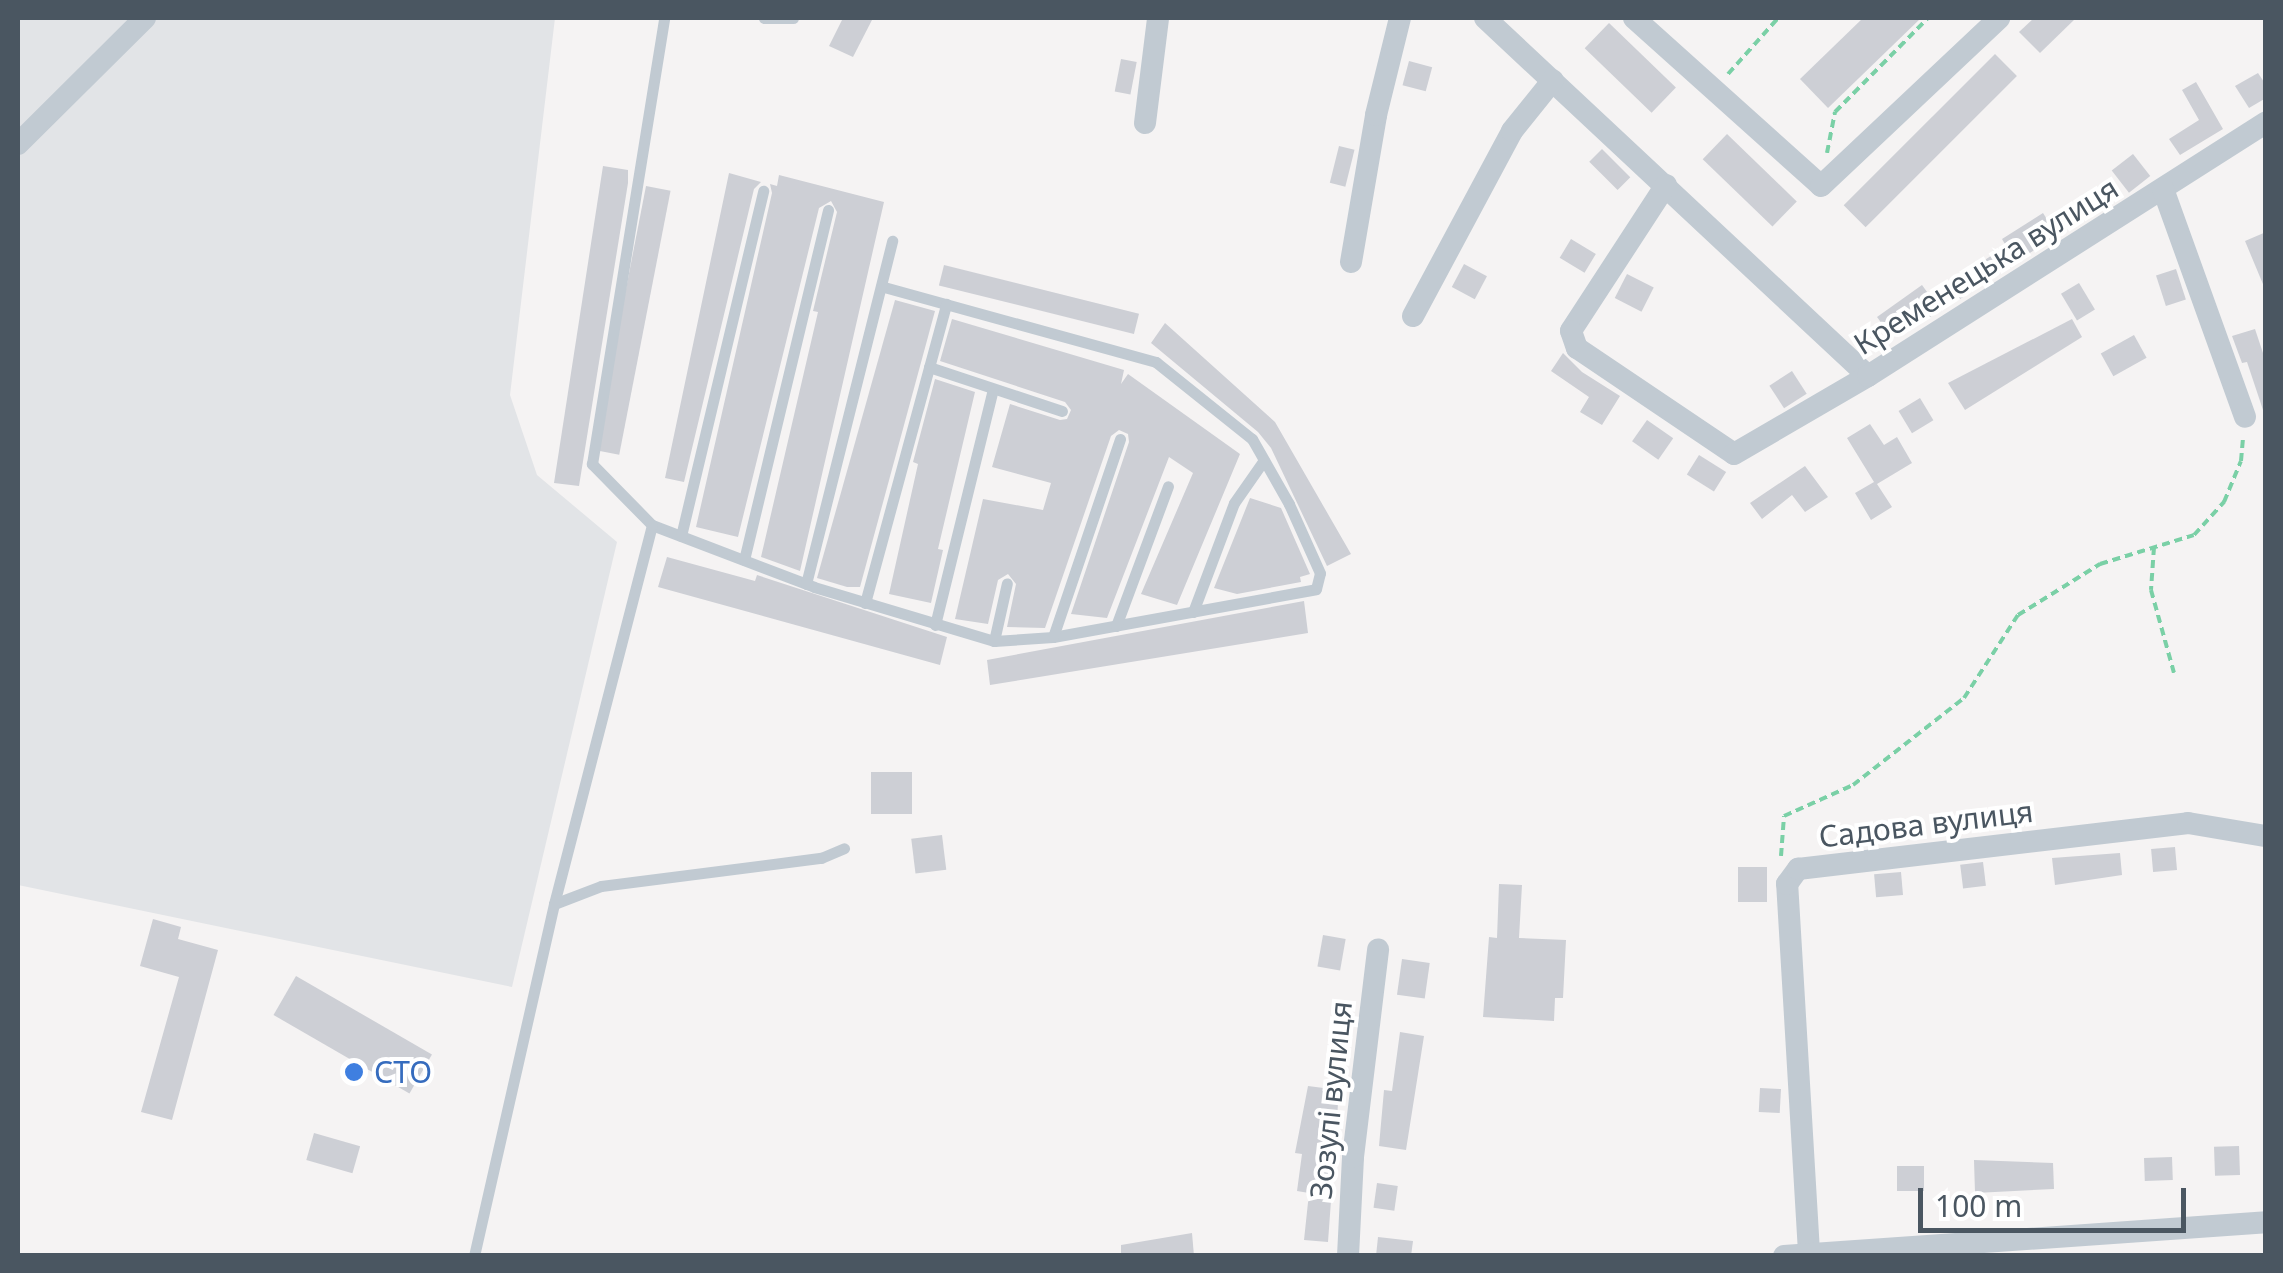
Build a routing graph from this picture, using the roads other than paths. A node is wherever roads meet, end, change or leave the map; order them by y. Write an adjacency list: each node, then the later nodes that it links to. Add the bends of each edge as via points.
1 (146, 18): 13 (street)
2 (664, 18): 31 (lane, via 592,464)
3 (764, 18): 4 (lane)
4 (794, 18)
5 (1158, 18): 12 (street)
6 (1400, 18): 19 (street)
7 (1486, 18): 10 (street)
8 (1634, 18): 9 (street, via 1821,186)
9 (1999, 18)
10 (1553, 80): 14 (street); 22 (street, via 1512,131)
11 (2266, 122): 15 (street, Кременецька вулиця)
12 (1145, 123)
13 (18, 144)
14 (1666, 185): 24 (street); 24 (street, Кременецька вулиця, via 1570,331 1577,348 1734,454)
15 (2164, 188): 24 (street, Кременецька вулиця); 27 (street)
16 (763, 191): 32 (lane)
17 (828, 210): 33 (lane)
18 (892, 241): 20 (lane)
19 (1351, 262)
20 (881, 286): 21 (lane); 34 (lane)
21 (946, 304): 23 (lane); 29 (lane, via 1156,362 1252,439)
22 (1413, 316)
23 (929, 367): 25 (lane); 36 (lane)
24 (1868, 376)
25 (993, 388): 26 (lane); 38 (lane)
26 (1062, 412)
27 (2245, 417)
28 (1120, 439): 40 (lane)
29 (1264, 460): 37 (lane, via 1234,503); 37 (lane, via 1320,573 1316,589)
30 (1168, 486): 39 (lane)
31 (652, 525): 32 (lane); 44 (lane)
32 (681, 536): 33 (lane)
33 (744, 560): 34 (lane)
34 (806, 584): 36 (lane)
35 (1007, 584): 41 (lane)
36 (865, 603): 38 (lane)
37 (1192, 612): 39 (lane)
38 (935, 625): 41 (lane)
39 (1116, 626): 40 (lane)
40 (1054, 637): 41 (lane)
41 (994, 641)
42 (2266, 836): 47 (street, Садова вулиця, via 2188,824 1798,870 1787,884)
43 (844, 848): 44 (lane, via 820,858 601,886)
44 (554, 904): 48 (lane)
45 (1378, 950): 49 (street, Зозулі вулиця)
46 (2266, 1222): 47 (street)
47 (1809, 1252): 50 (street)
48 (474, 1256)
49 (1348, 1256)
50 (1784, 1256)

